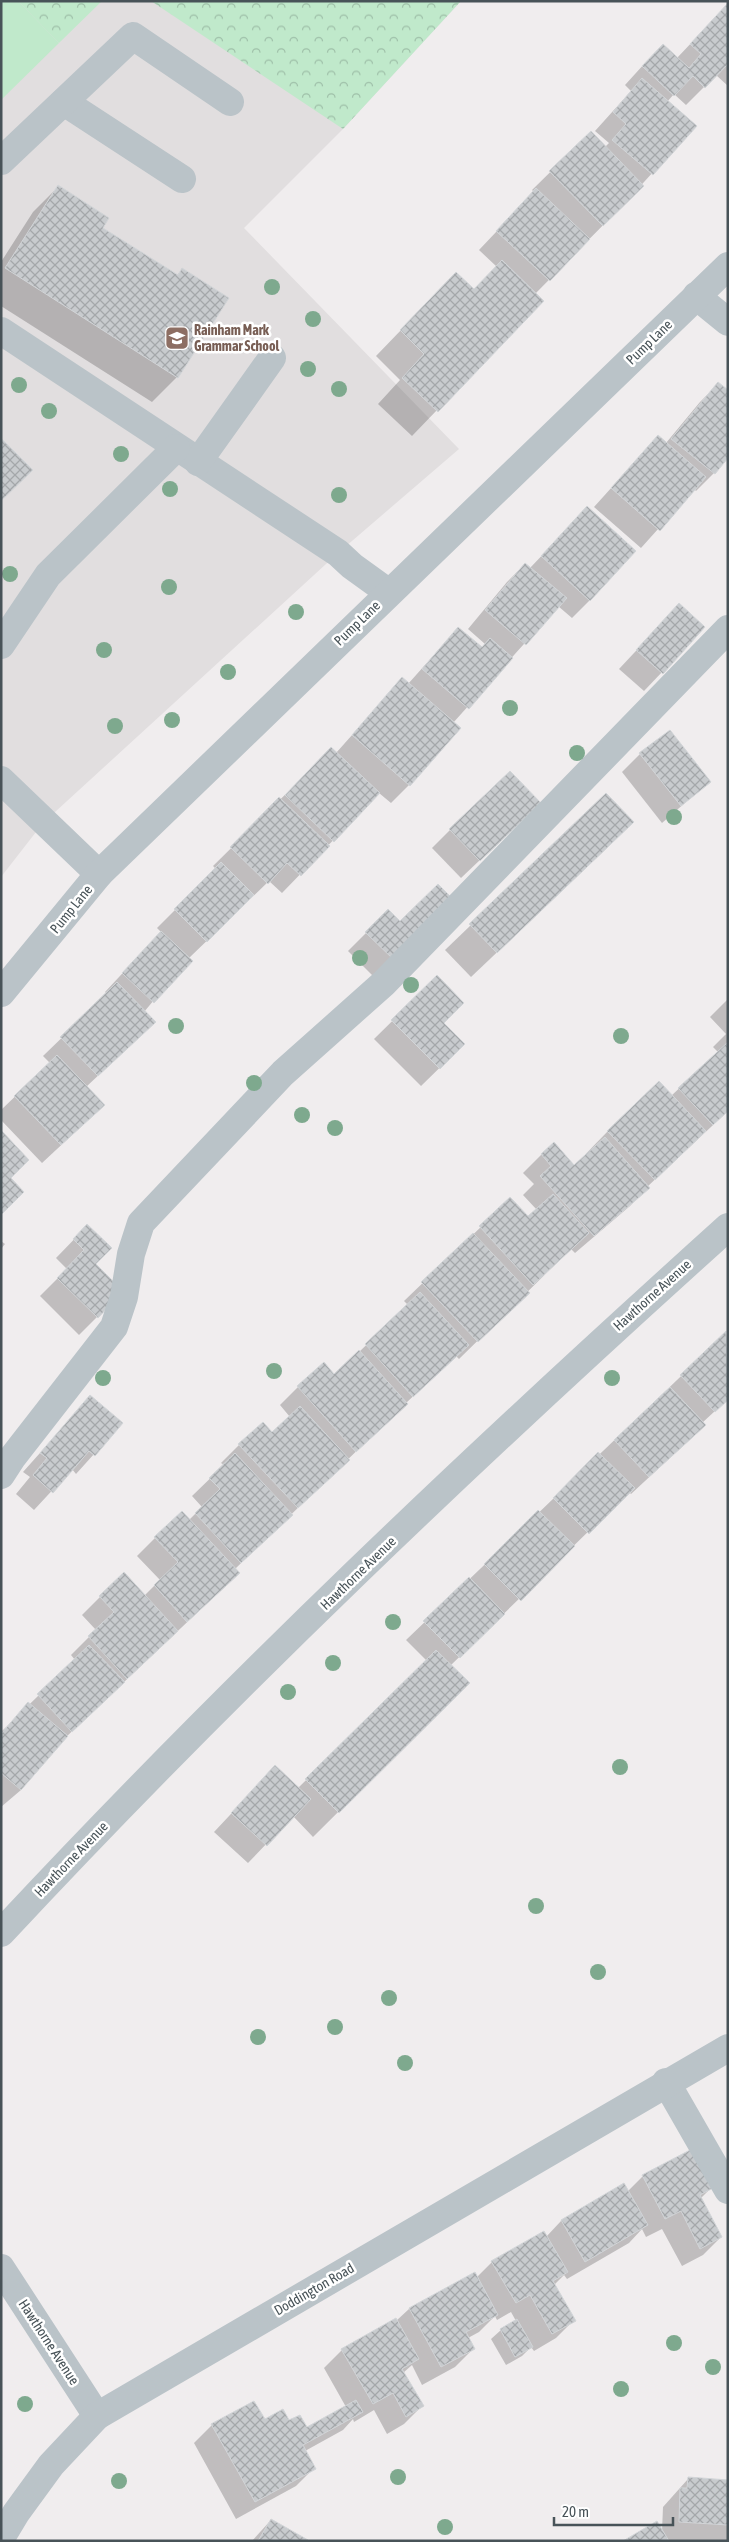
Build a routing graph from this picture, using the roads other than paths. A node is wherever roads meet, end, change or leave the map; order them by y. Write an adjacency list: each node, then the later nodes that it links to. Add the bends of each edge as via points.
1 (64, 102): 2 (street, via 133,36); 3 (street); 4 (street)
2 (230, 102)
3 (1, 161)
4 (182, 179)
5 (728, 266): 6 (street, Pump Lane)
6 (696, 296): 7 (street); 11 (street, Pump Lane)
7 (728, 322)
8 (1, 331): 10 (street)
9 (272, 358): 10 (street)
10 (187, 455): 11 (street, via 338,553); 13 (street, via 48,575)
11 (388, 592): 15 (street, Pump Lane)
12 (728, 629): 18 (street, via 384,982 283,1073 141,1223 114,1327)
13 (1, 645)
14 (1, 780): 15 (street)
15 (99, 874): 16 (street, Pump Lane)
16 (1, 993)
17 (728, 1227): 19 (street, Hawthorne Avenue, via 542,1394 222,1704)
18 (1, 1475)
19 (1, 1933)
20 (728, 2048): 21 (street, Doddington Road)
21 (666, 2082): 22 (street); 24 (street, Doddington Road)
22 (728, 2190)
23 (1, 2268): 24 (street, Hawthorne Avenue)
24 (98, 2416): 25 (street, Doddington Road, via 50,2465)
25 (1, 2538)

